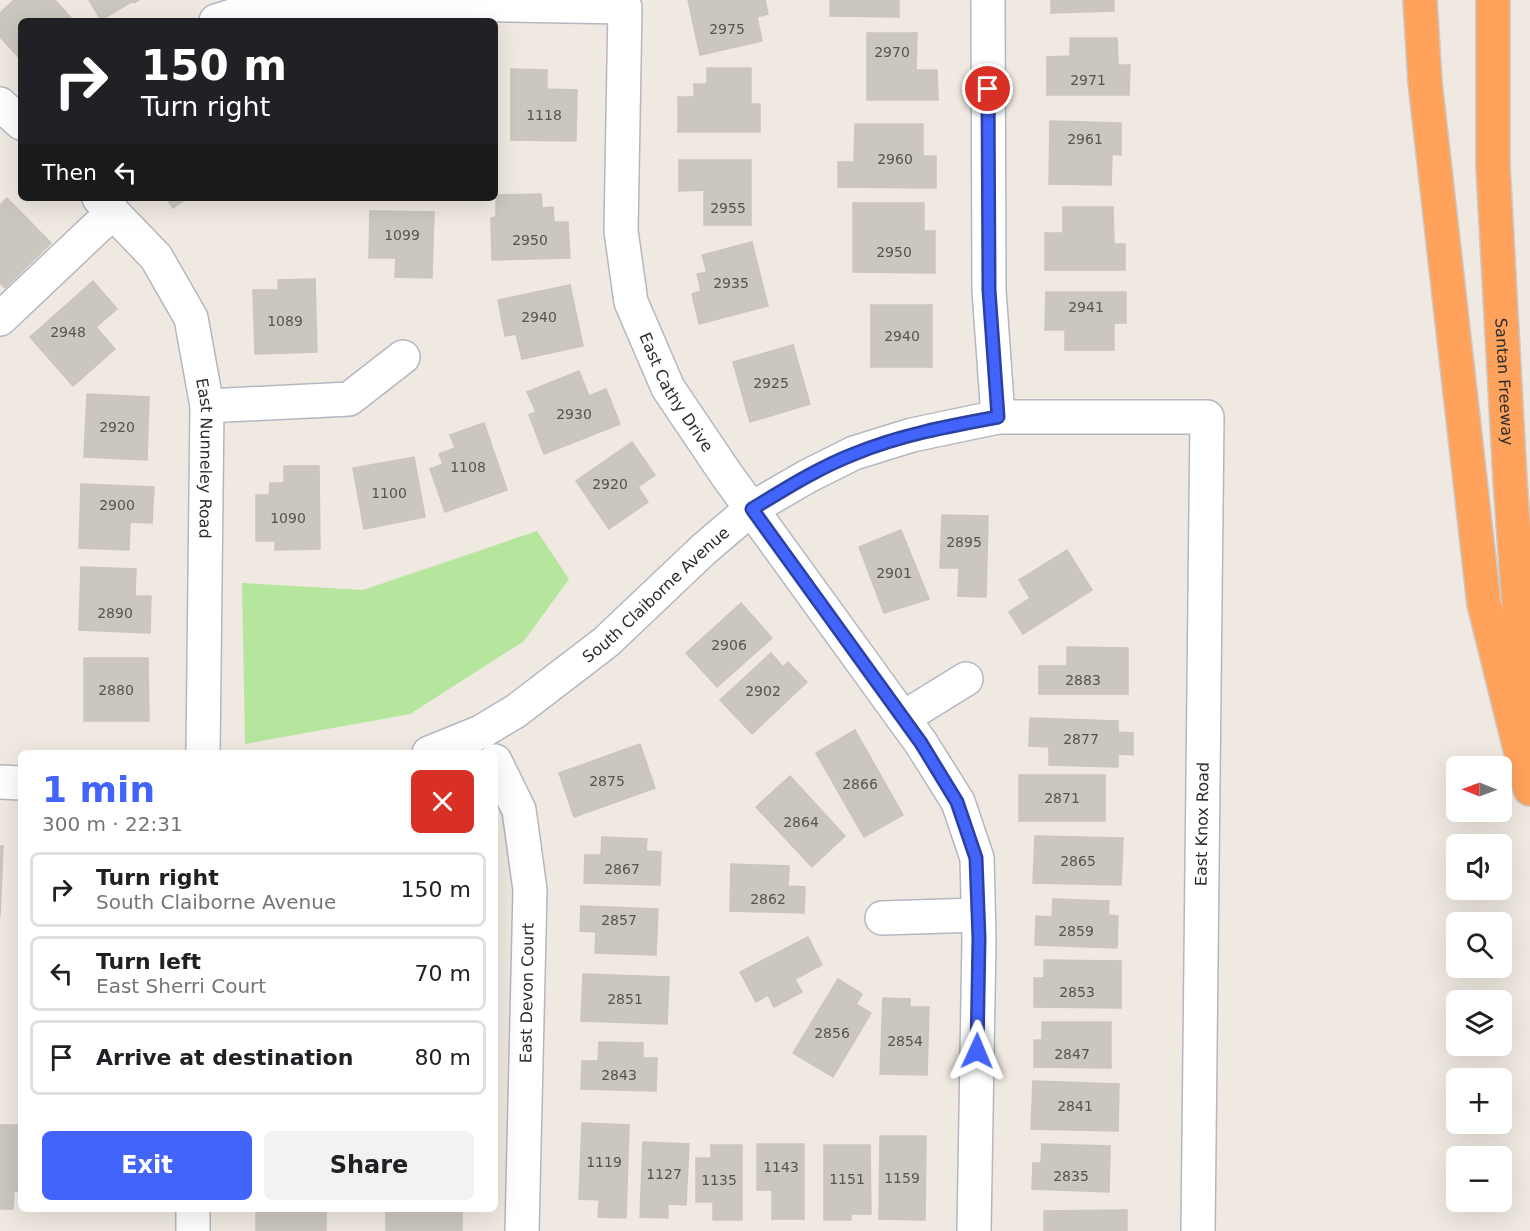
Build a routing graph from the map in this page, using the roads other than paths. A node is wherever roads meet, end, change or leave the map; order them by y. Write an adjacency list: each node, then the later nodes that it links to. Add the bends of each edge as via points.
1 (988, 0): 11 (street, via 989,290)
2 (1420, 0): 23 (highway, via 1425,82 1484,604)
3 (1493, 0): 19 (highway, Santan Freeway, via 1493,166)
4 (226, 18): 13 (street, East Cathy Drive, via 248,11 324,2 625,7 621,231 632,302 668,388)
5 (0, 104): 6 (street)
6 (18, 120)
7 (106, 205): 8 (street); 10 (street, East Nunneley Road, via 156,257 191,318)
8 (0, 319)
9 (403, 357): 10 (street, via 349,399)
10 (207, 406): 17 (street, East Nunneley Road)
11 (998, 417): 12 (street, South Claiborne Avenue); 13 (street, South Claiborne Avenue, via 912,435 854,453)
12 (1206, 417): 30 (street, East Knox Road)
13 (752, 509): 15 (street, East Cathy Drive); 16 (street, South Claiborne Avenue, via 606,642)
14 (966, 679): 15 (street)
15 (903, 718): 24 (street, East Cathy Drive, via 957,802 976,858)
16 (486, 743): 18 (street, South Claiborne Avenue)
17 (202, 750)
18 (446, 750)
19 (1530, 765)
20 (498, 767): 28 (street, East Devon Court, via 519,810 530,890)
21 (0, 782): 22 (street)
22 (18, 783)
23 (1530, 789)
24 (978, 915): 25 (street); 29 (street, East Cathy Drive)
25 (882, 918)
26 (194, 1212): 27 (street)
27 (193, 1231)
28 (522, 1231)
29 (974, 1231)
30 (1198, 1231)

